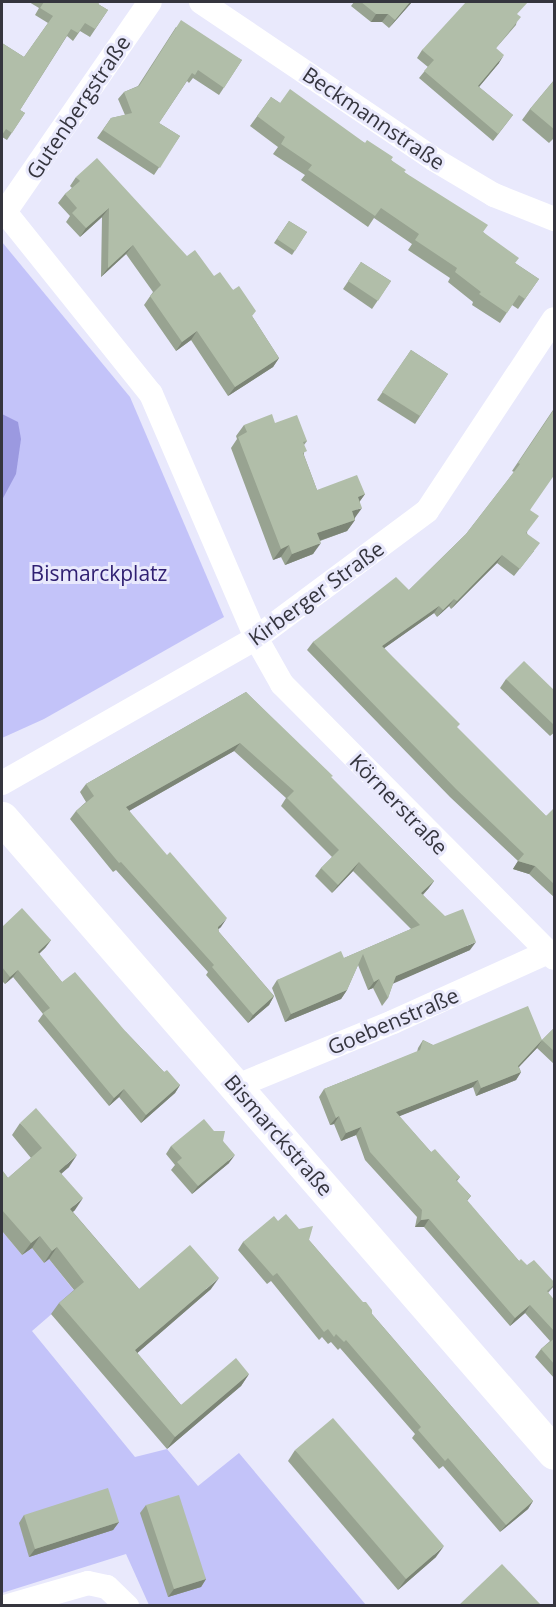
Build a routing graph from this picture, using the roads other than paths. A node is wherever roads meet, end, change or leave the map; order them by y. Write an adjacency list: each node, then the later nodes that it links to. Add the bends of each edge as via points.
1 (150, 2): 3 (street, Gutenbergstraße)
2 (201, 2): 4 (street, Beckmannstraße, via 435,160 494,195)
3 (4, 212): 6 (street, via 151,394)
4 (555, 219)
5 (555, 319): 6 (street, Kirberger Straße, via 427,511)
6 (256, 638): 7 (street, Kirberger Straße); 9 (street, Körnerstraße, via 282,684)
7 (2, 783)
8 (2, 818): 10 (main road, Bismarckstraße)
9 (551, 955): 10 (street, Goebenstraße)
10 (237, 1086): 11 (main road, Bismarckstraße)
11 (555, 1453)
12 (8, 1605): 13 (street, via 88,1583 107,1587)
13 (127, 1605)

